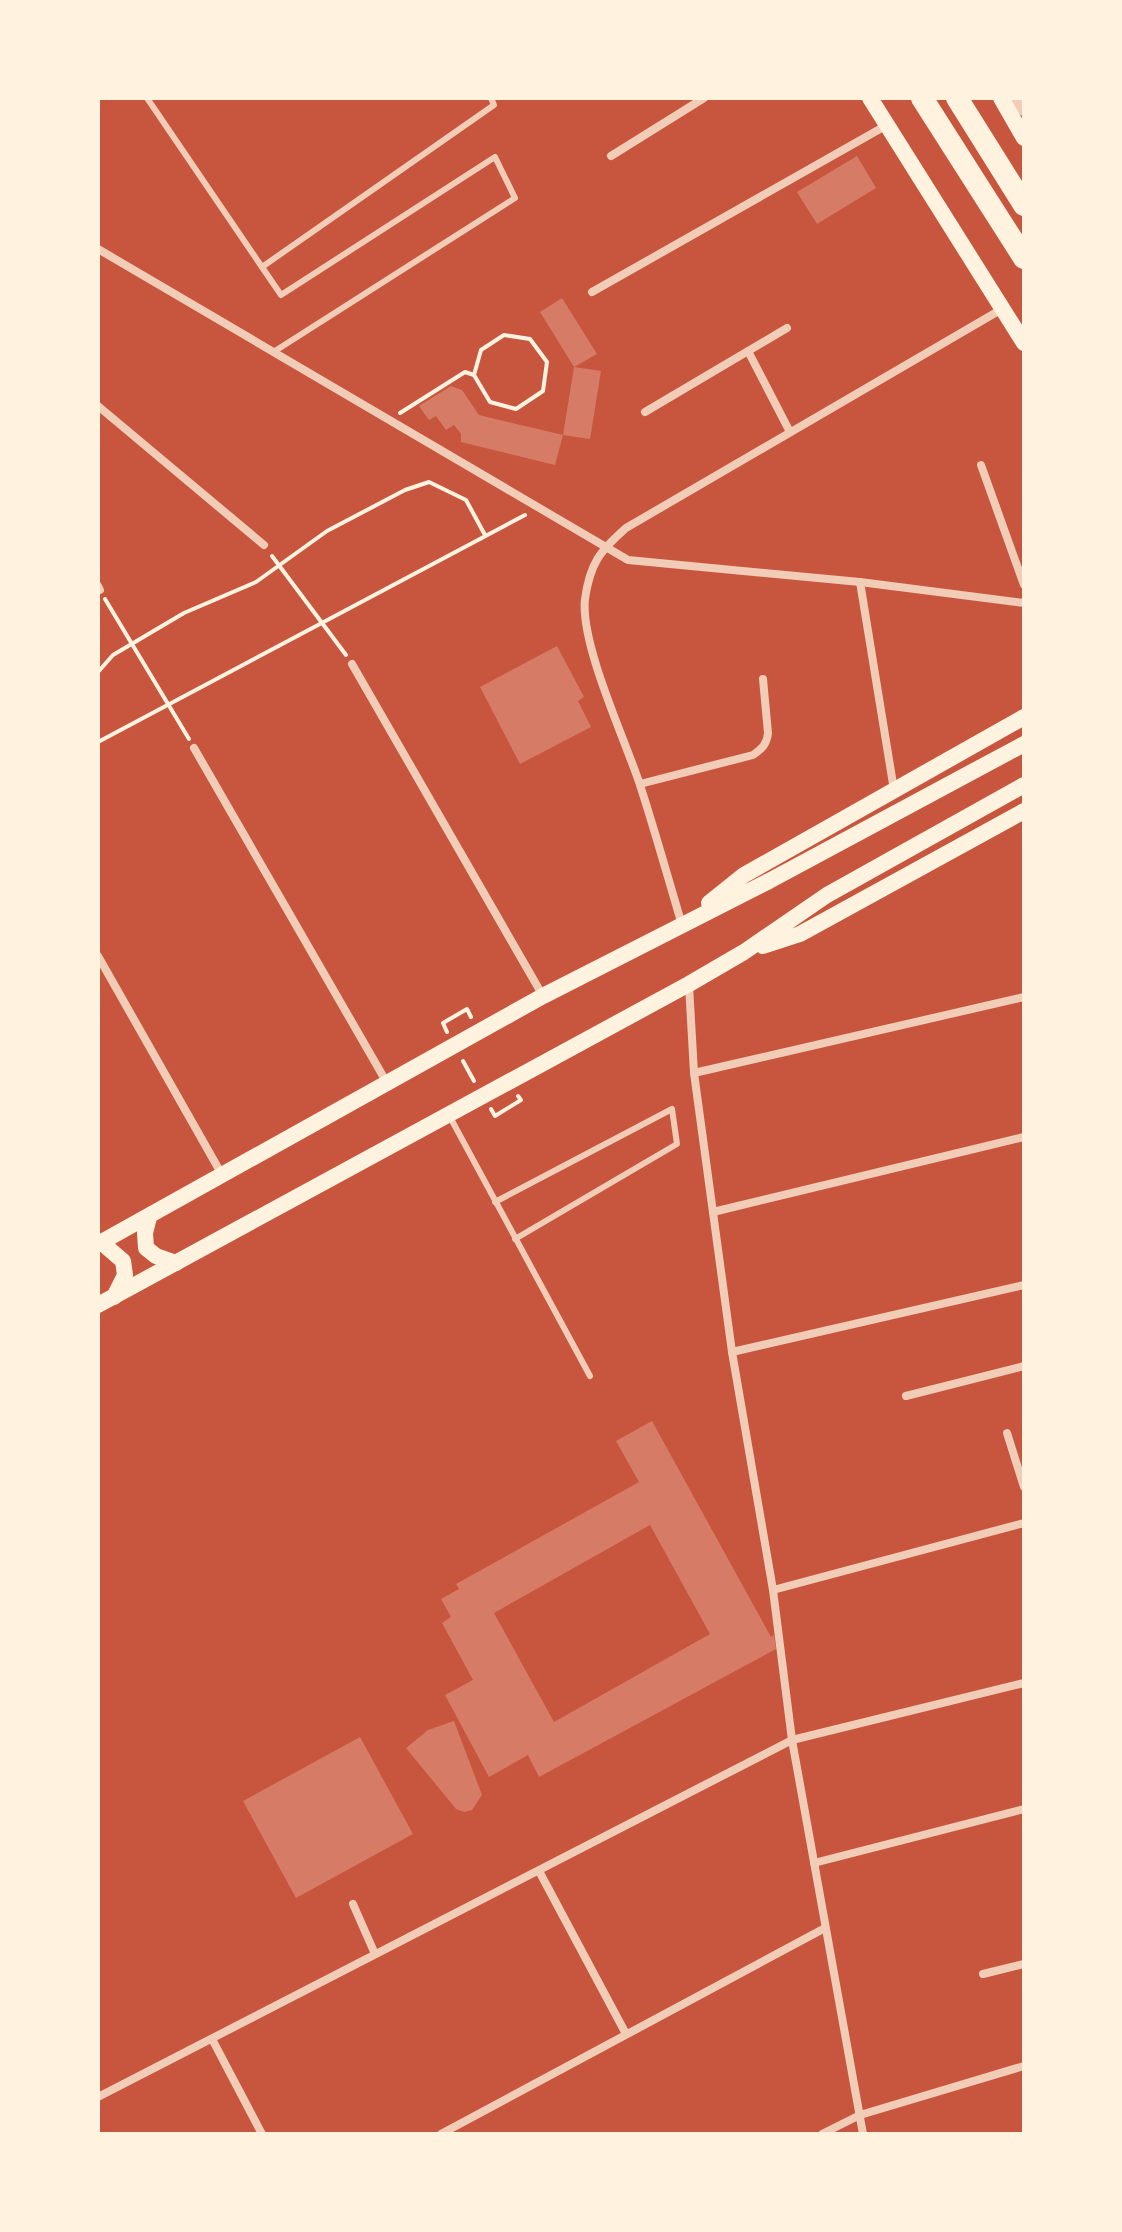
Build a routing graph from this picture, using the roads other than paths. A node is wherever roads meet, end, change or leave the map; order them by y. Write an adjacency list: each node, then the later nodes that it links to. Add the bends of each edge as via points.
1 (147, 98): 16 (lane)
2 (491, 98): 16 (lane, via 494,105)
3 (704, 98): 12 (street)
4 (870, 98): 10 (main road)
5 (922, 98): 15 (highway)
6 (957, 98): 13 (highway)
7 (1001, 98): 11 (main road)
8 (1015, 98): 9 (street)
9 (1024, 109)
10 (887, 125): 17 (street); 18 (main road)
11 (1024, 138)
12 (611, 156)
13 (1024, 205)
14 (98, 249): 21 (street)
15 (1024, 258)
16 (262, 267): 21 (lane, via 281,295 495,157 515,198)
17 (592, 292)
18 (1002, 309): 20 (main road); 25 (street)
19 (787, 328): 22 (street)
20 (1024, 343)
21 (275, 351): 28 (street)
22 (748, 351): 24 (street); 25 (street)
23 (98, 406): 27 (street)
24 (645, 412)
25 (790, 432): 28 (street, via 629,526)
26 (981, 465): 30 (street)
27 (264, 545)
28 (604, 548): 29 (street, via 642,562); 37 (street, via 592,565 585,603 591,645)
29 (860, 582): 31 (street); 39 (street)
30 (1024, 585)
31 (1024, 603)
32 (352, 664): 45 (street)
33 (763, 679): 37 (street, via 768,733 761,749)
34 (1024, 717): 39 (main road)
35 (1024, 744): 41 (main road)
36 (194, 748): 48 (street)
37 (640, 784): 41 (street)
38 (1024, 785): 42 (main road, via 827,895)
39 (894, 791): 41 (main road, via 744,875)
40 (1023, 815): 42 (main road, via 800,934)
41 (682, 925): 45 (main road)
42 (744, 952): 44 (main road)
43 (98, 956): 51 (street)
44 (689, 984): 47 (street); 49 (main road)
45 (543, 996): 48 (main road)
46 (1024, 997): 47 (street)
47 (694, 1073): 53 (street)
48 (387, 1083): 51 (main road)
49 (448, 1114): 52 (lane); 57 (main road)
50 (1024, 1137): 53 (street)
51 (221, 1173): 54 (main road)
52 (495, 1202): 55 (lane); 55 (lane, via 672,1109 677,1144)
53 (713, 1212): 61 (street)
54 (149, 1217): 56 (main road); 57 (main road, via 146,1248)
55 (515, 1239): 63 (lane)
56 (100, 1243): 59 (main road, via 123,1261 125,1275)
57 (176, 1263): 59 (main road)
58 (1024, 1285): 61 (street)
59 (114, 1297): 60 (main road)
60 (98, 1305)
61 (732, 1352): 68 (street)
62 (1024, 1366): 64 (street)
63 (590, 1376)
64 (906, 1396)
65 (1007, 1433): 66 (street)
66 (1024, 1487)
67 (1024, 1523): 68 (street)
68 (773, 1590): 70 (street)
69 (1024, 1683): 70 (street)
70 (792, 1740): 72 (street); 73 (street)
71 (1024, 1809): 72 (street)
72 (814, 1863): 75 (street)
73 (539, 1871): 76 (street); 79 (street)
74 (353, 1904): 76 (street)
75 (825, 1928): 79 (street); 83 (street)
76 (375, 1954): 80 (street)
77 (1024, 1964): 78 (street)
78 (983, 1974)
79 (626, 2034): 84 (street)
80 (212, 2039): 82 (street); 85 (street)
81 (1024, 2066): 83 (street)
82 (98, 2097)
83 (860, 2115): 88 (street); 89 (street)
84 (462, 2122): 86 (street); 87 (street)
85 (262, 2134)
86 (441, 2134)
87 (468, 2134)
88 (822, 2134)
89 (863, 2134)

